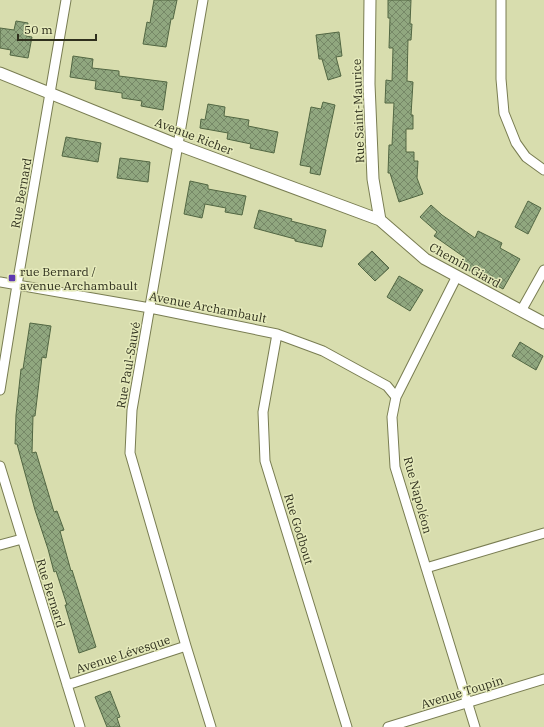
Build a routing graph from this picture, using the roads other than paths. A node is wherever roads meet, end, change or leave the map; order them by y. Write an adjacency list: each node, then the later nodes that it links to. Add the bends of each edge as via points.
1 (66, 0): 6 (street, Rue Bernard)
2 (203, 0): 7 (street, Rue Paul-Sauvé)
3 (370, 0): 9 (street, Rue Saint-Maurice, via 373,179)
4 (501, 0): 8 (street, via 501,79 504,113 516,143 526,157)
5 (0, 73): 6 (street, Avenue Richer)
6 (50, 93): 7 (street, Avenue Richer); 13 (street, Rue Bernard)
7 (178, 145): 9 (street, Avenue Richer); 14 (street, Rue Paul-Sauvé)
8 (544, 170)
9 (380, 220): 11 (street, Chemin Giard, via 425,259)
10 (544, 270): 15 (street)
11 (457, 276): 15 (street, Chemin Giard); 19 (street, Rue Napoléon)
12 (0, 282): 13 (street, Avenue Archambault)
13 (17, 285): 14 (street, Avenue Archambault); 18 (street, Rue Bernard)
14 (150, 308): 17 (street, Avenue Archambault); 25 (street, Rue Paul-Sauvé, via 132,410 130,453)
15 (521, 311): 16 (street, Chemin Giard)
16 (544, 324)
17 (277, 334): 19 (street, Avenue Archambault, via 323,351 388,386); 31 (street, Rue Godbout, via 263,412 265,461)
18 (0, 390)
19 (396, 396): 24 (street, Rue Napoléon, via 392,417 395,467)
20 (0, 466): 22 (street, Rue Bernard)
21 (544, 534): 24 (street)
22 (22, 539): 23 (street); 27 (street, Rue Bernard)
23 (0, 545)
24 (426, 568): 28 (street, Rue Napoléon)
25 (186, 646): 27 (street, Avenue Lévesque); 30 (street, Rue Paul-Sauvé)
26 (544, 679): 28 (street, Avenue Toupin)
27 (67, 685): 29 (street, Rue Bernard)
28 (467, 702): 32 (street, Avenue Toupin); 33 (street, Rue Napoléon)
29 (80, 727)
30 (212, 727)
31 (347, 727)
32 (388, 727)
33 (475, 727)

